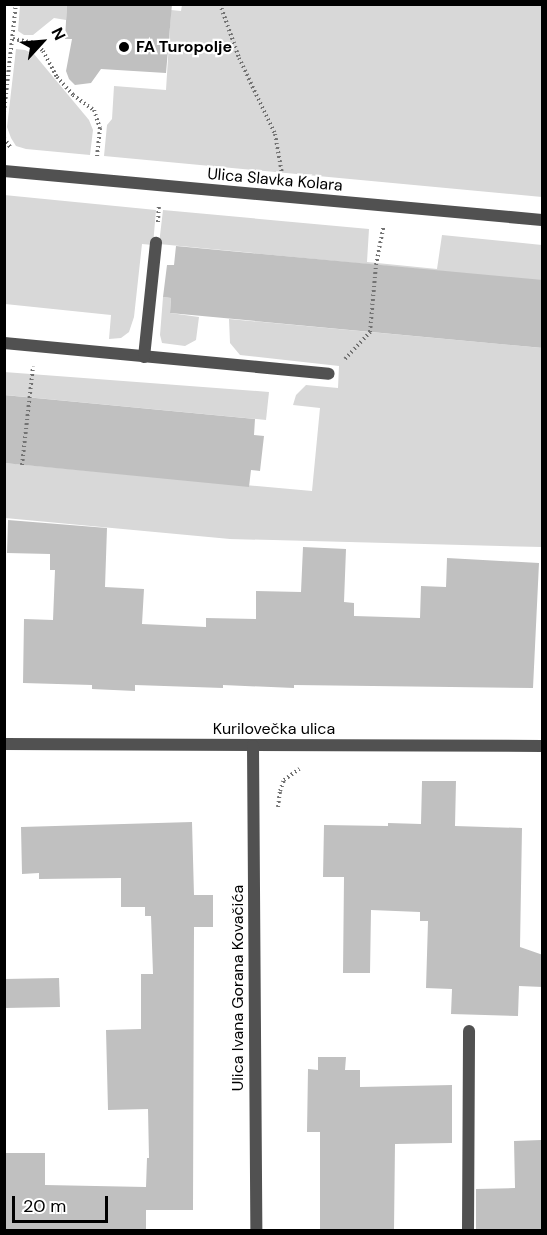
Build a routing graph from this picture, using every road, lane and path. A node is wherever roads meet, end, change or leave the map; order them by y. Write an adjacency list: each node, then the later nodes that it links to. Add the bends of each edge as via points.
1 (15, 4): 3 (path)
2 (220, 4): 9 (path, via 239,58 274,134)
3 (13, 39): 4 (path); 8 (path, via 35,43 57,77 94,110 100,128)
4 (4, 112)
5 (4, 138): 6 (path)
6 (10, 147)
7 (4, 171): 8 (street, Ulica Slavka Kolara)
8 (95, 180): 10 (street, Ulica Slavka Kolara)
9 (283, 180)
10 (543, 220)
11 (384, 224): 16 (path, via 370,332)
12 (156, 243): 14 (street)
13 (4, 343): 14 (street)
14 (144, 357): 16 (street)
15 (33, 360): 17 (path)
16 (329, 374)
17 (22, 465)
18 (4, 744): 19 (street, Kurilovečka ulica)
19 (253, 746): 20 (street, Kurilovečka ulica); 24 (street, Ulica Ivana Gorana Kovačića)
20 (543, 746)
21 (304, 766): 22 (path, via 284,780)
22 (277, 815)
23 (469, 1030): 25 (street)
24 (256, 1230)
25 (468, 1230)

